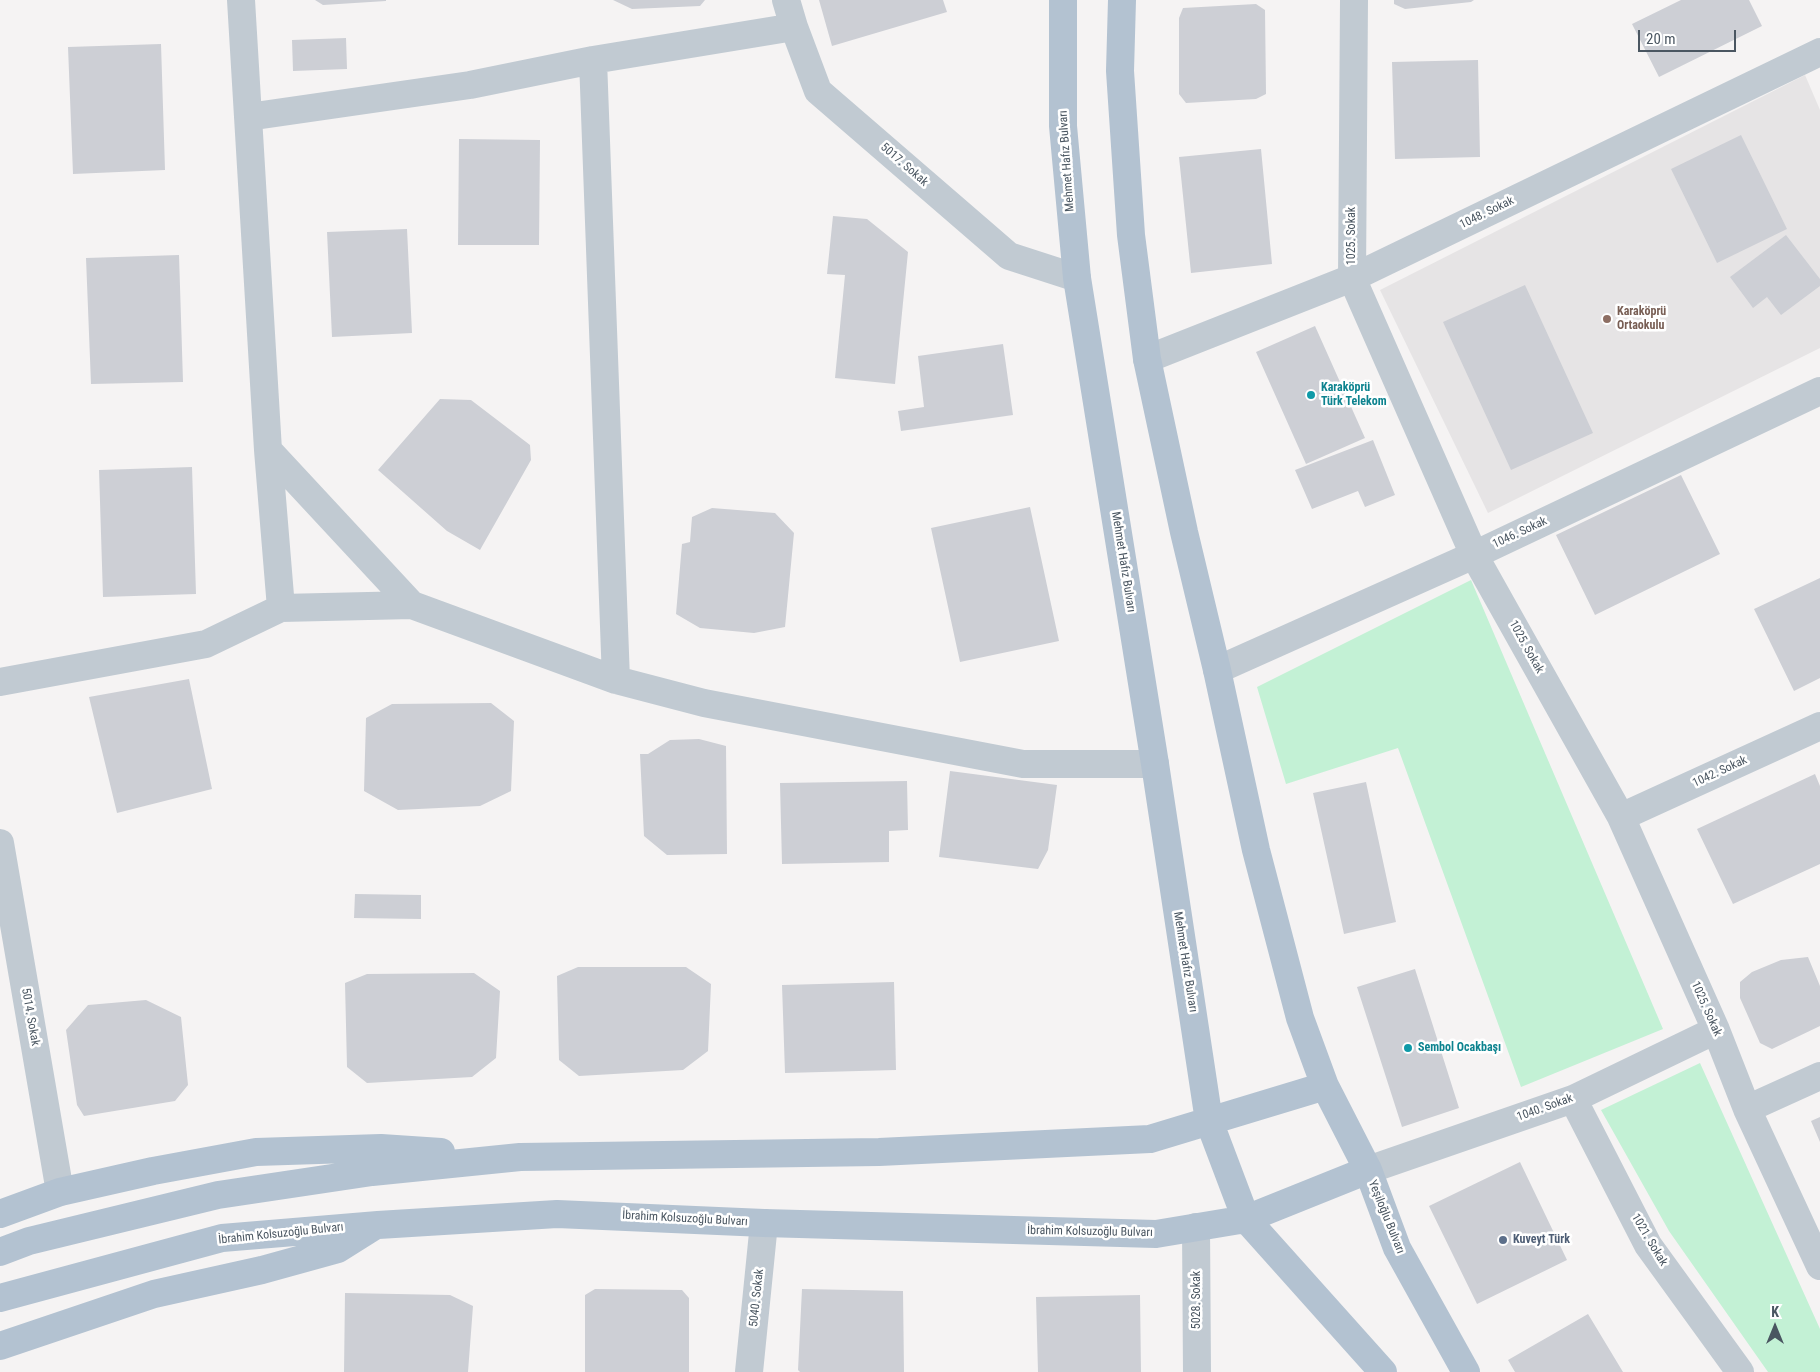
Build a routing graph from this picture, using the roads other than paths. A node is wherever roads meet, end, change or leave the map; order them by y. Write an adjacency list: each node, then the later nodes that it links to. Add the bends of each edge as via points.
1 (241, 0): 9 (street)
2 (786, 0): 6 (street, 5017. Sokak)
3 (1063, 0): 10 (main road, Mehmet Hafız Bulvarı, via 1063,126)
4 (1122, 0): 12 (main road, via 1120,70 1131,235)
5 (1354, 0): 11 (street, 1025. Sokak)
6 (794, 27): 8 (street); 10 (street, 5017. Sokak, via 818,91 1009,256)
7 (1820, 52): 11 (street, 1048. Sokak)
8 (593, 60): 9 (street, via 470,85); 19 (street)
9 (248, 117): 14 (street)
10 (1077, 278): 22 (main road, Mehmet Hafız Bulvarı)
11 (1352, 278): 12 (street, 1048. Sokak); 15 (street, 1025. Sokak)
12 (1147, 360): 18 (main road)
13 (1820, 391): 15 (street, 1046. Sokak)
14 (268, 450): 16 (street); 17 (street)
15 (1474, 555): 18 (street, 1046. Sokak); 23 (street, 1025. Sokak)
16 (412, 605): 17 (street); 19 (street)
17 (282, 608): 20 (street, via 206,644)
18 (1217, 670): 27 (main road, via 1258,859 1300,1018)
19 (616, 680): 22 (street, via 704,703 1023,764)
20 (0, 682)
21 (1820, 726): 23 (street, 1042. Sokak)
22 (1155, 764): 30 (main road, Mehmet Hafız Bulvarı)
23 (1621, 817): 25 (street, 1025. Sokak)
24 (0, 843): 33 (street, 5014. Sokak)
25 (1716, 1030): 28 (street, 1040. Sokak); 29 (street, 1025. Sokak)
26 (1820, 1076): 29 (street)
27 (1325, 1086): 30 (main road); 32 (main road, Yeşiloğlu Bulvarı)
28 (1573, 1099): 32 (street, 1040. Sokak); 47 (street, 1021. Sokak, via 1648,1245)
29 (1747, 1109): 40 (street, 1025. Sokak)
30 (1209, 1121): 31 (main road, via 1150,1139 879,1152); 35 (main road)
31 (520, 1157): 33 (main road, via 380,1148 256,1152); 39 (main road, via 372,1172 218,1195 29,1241)
32 (1368, 1170): 35 (main road, İbrahim Kolsuzoğlu Bulvarı); 46 (main road, Yeşiloğlu Bulvarı, via 1397,1248)
33 (60, 1192): 34 (main road)
34 (0, 1214)
35 (1246, 1219): 38 (main road, İbrahim Kolsuzoğlu Bulvarı); 45 (main road)
36 (764, 1223): 37 (main road, İbrahim Kolsuzoğlu Bulvarı, via 557,1214); 38 (main road, İbrahim Kolsuzoğlu Bulvarı, via 1156,1234); 43 (street, 5040. Sokak)
37 (378, 1225): 41 (main road, İbrahim Kolsuzoğlu Bulvarı, via 222,1238); 42 (main road, via 338,1249 154,1294)
38 (1196, 1227): 44 (street, 5028. Sokak)
39 (0, 1252)
40 (1820, 1266)
41 (0, 1298)
42 (0, 1346)
43 (749, 1372)
44 (1197, 1372)
45 (1383, 1372)
46 (1466, 1372)
47 (1740, 1372)

